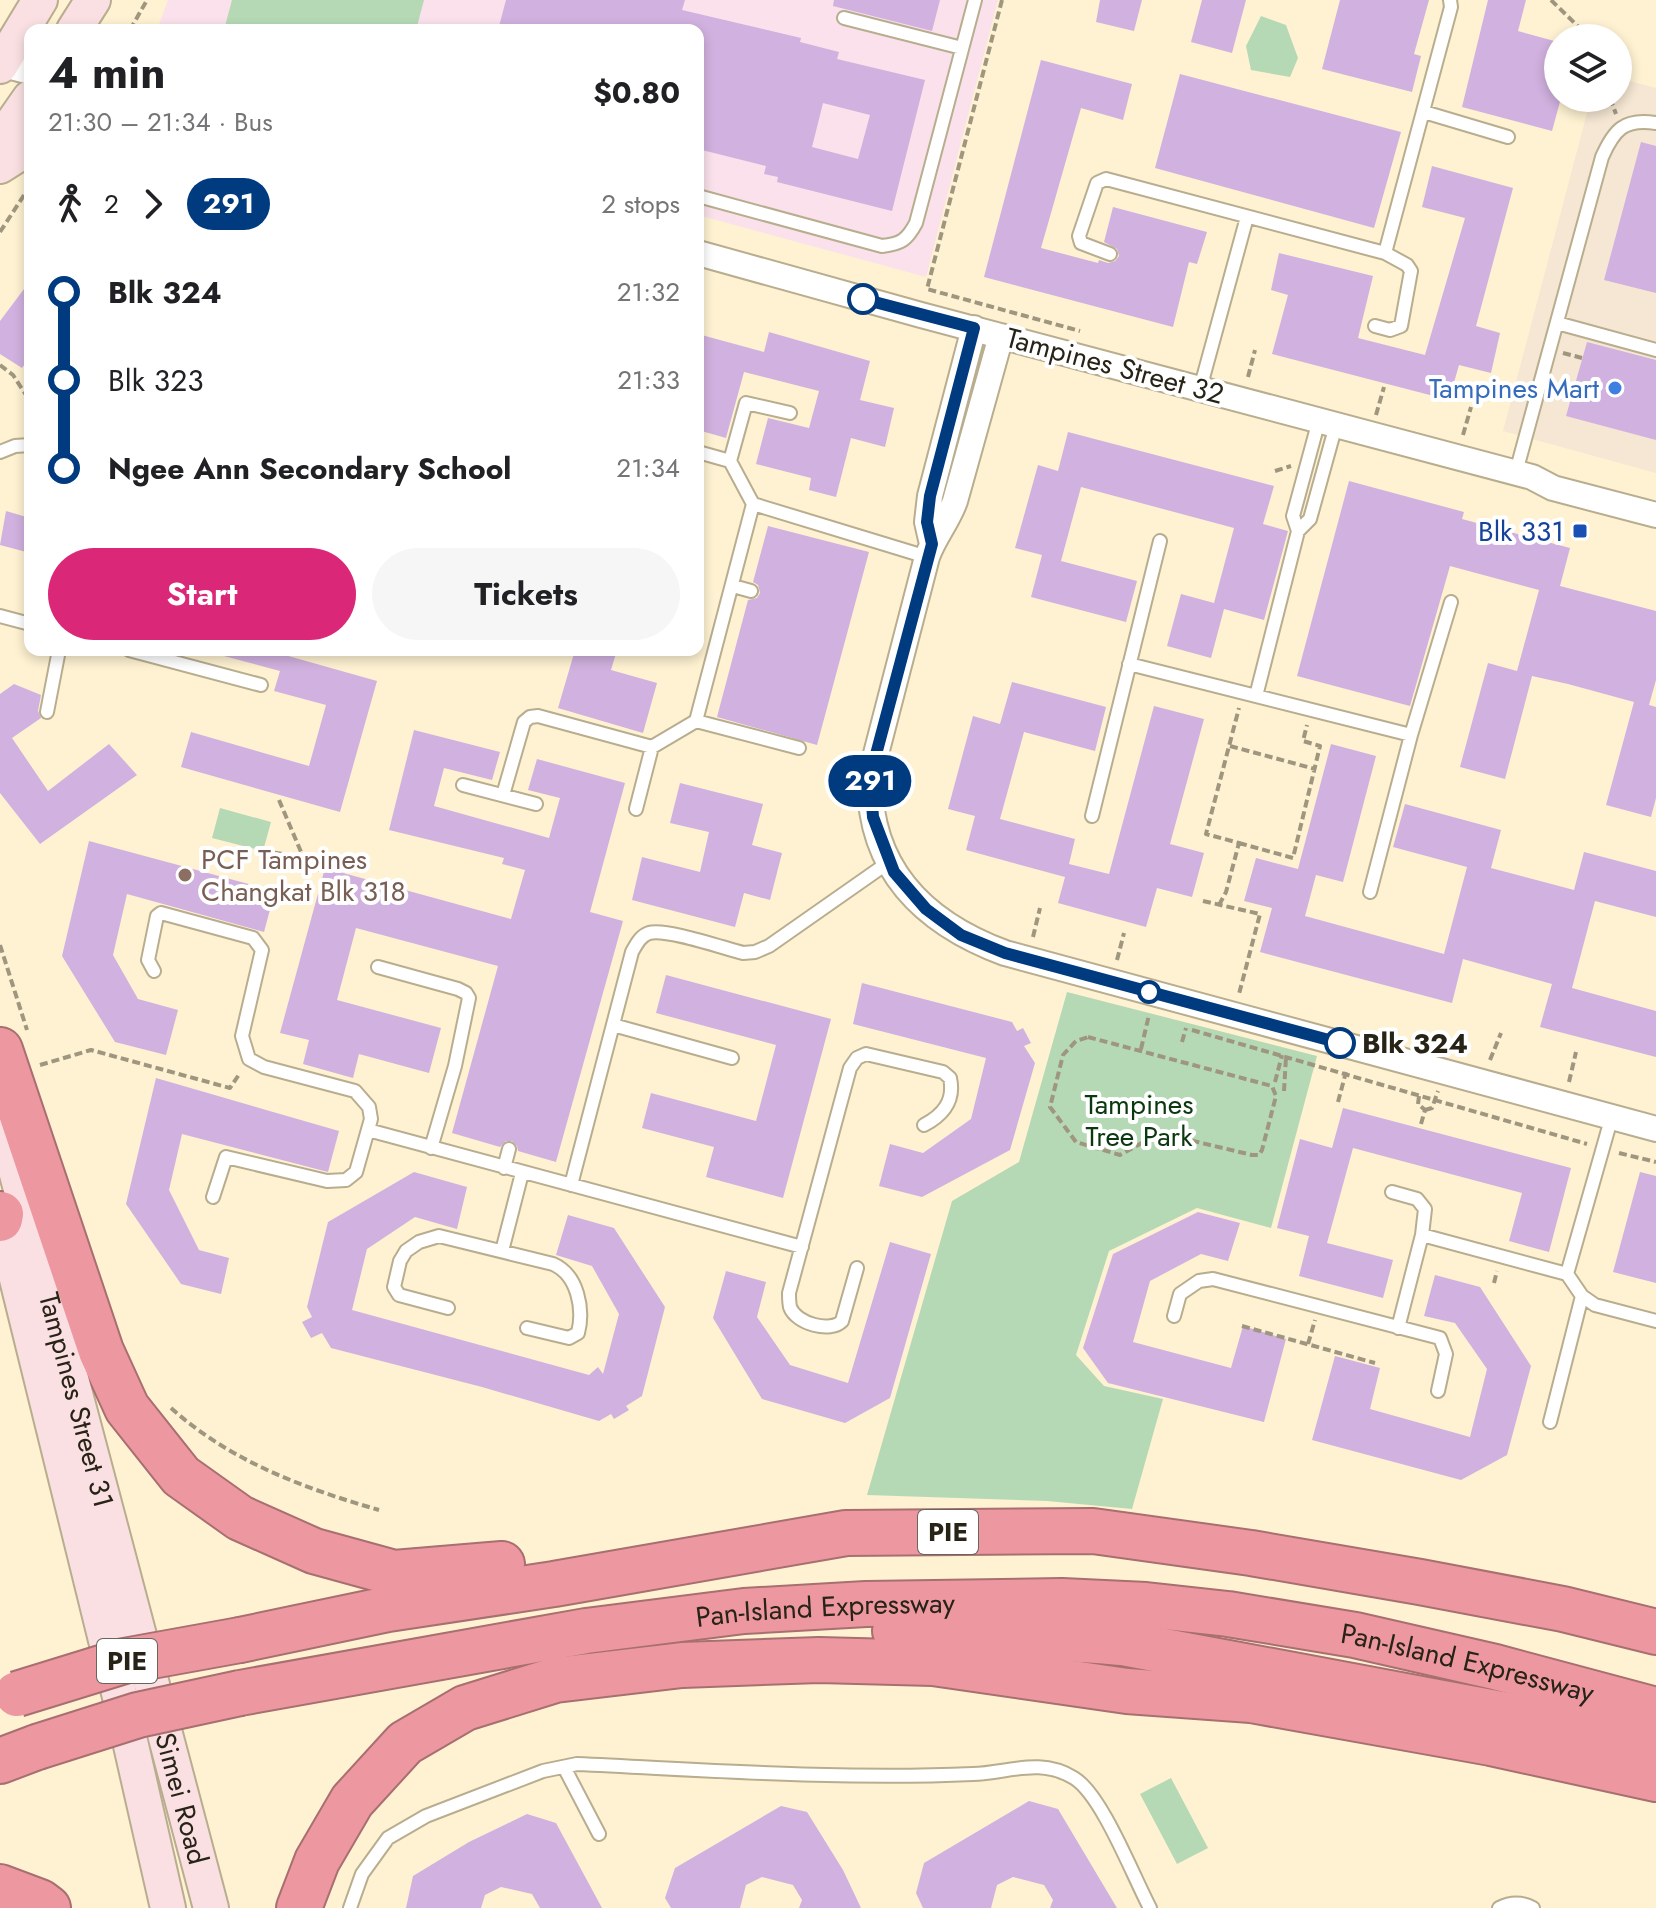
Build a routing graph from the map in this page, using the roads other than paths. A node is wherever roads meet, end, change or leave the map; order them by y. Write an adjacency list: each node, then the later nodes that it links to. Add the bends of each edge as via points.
1 (28, 0): 7 (main road)
2 (40, 0): 9 (main road)
3 (93, 0): 10 (main road)
4 (101, 0): 11 (main road)
5 (975, 0): 13 (lane)
6 (1450, 0): 16 (lane)
7 (0, 18)
8 (844, 18): 13 (lane)
9 (28, 24)
10 (78, 24)
11 (103, 24)
12 (24, 33): 14 (main road)
13 (962, 48): 22 (lane, via 908,239 882,246)
14 (8, 66)
15 (24, 107): 19 (main road)
16 (1424, 112): 18 (lane); 24 (lane)
17 (1656, 123): 27 (lane, via 1631,123 1611,137)
18 (1508, 137)
19 (0, 141)
20 (24, 151): 21 (main road)
21 (0, 166)
22 (704, 198)
23 (1247, 217): 24 (lane); 25 (lane, via 1101,180 1079,236 1081,243); 32 (lane)
24 (1385, 253): 28 (lane, via 1407,265 1412,276 1401,326)
25 (1110, 254)
26 (704, 255): 29 (street, Tampines Street 32)
27 (1557, 323): 31 (lane); 39 (lane)
28 (1375, 326)
29 (974, 328): 30 (street, Tampines Street 32); 44 (street, via 930,496)
30 (1001, 336): 32 (street, Tampines Street 32); 44 (street, via 955,501)
31 (1656, 350)
32 (1200, 389): 34 (street, Tampines Street 32)
33 (790, 413): 38 (lane, via 746,402)
34 (1327, 422): 39 (street, Tampines Street 32); 54 (lane, via 1310,519 1298,531)
35 (24, 445): 36 (lane)
36 (0, 452)
37 (704, 454): 38 (lane)
38 (730, 461): 41 (lane)
39 (1524, 475): 40 (street, Tampines Street 32, via 1557,474); 42 (street, Tampines Street 32, via 1553,488)
40 (1656, 500)
41 (753, 504): 44 (lane); 45 (lane)
42 (1656, 515)
43 (1160, 541): 52 (lane)
44 (930, 551): 65 (street, via 870,777 873,817)
45 (733, 586): 46 (lane); 56 (lane)
46 (751, 591)
47 (1451, 602): 57 (lane)
48 (0, 616): 49 (lane)
49 (24, 622)
50 (58, 656): 55 (lane)
51 (152, 656): 53 (lane)
52 (1129, 664): 54 (lane); 64 (lane)
53 (261, 685)
54 (1249, 695): 57 (lane)
55 (47, 712)
56 (696, 721): 58 (lane); 59 (lane)
57 (1411, 735): 66 (lane)
58 (652, 747): 61 (lane, via 530,717 524,722); 63 (lane)
59 (799, 748)
60 (463, 785): 61 (lane)
61 (503, 795): 62 (lane)
62 (536, 804)
63 (636, 809)
64 (1092, 816)
65 (889, 862): 69 (lane, via 755,952 647,933 632,952); 73 (street, via 926,909 961,935 1005,953)
66 (1370, 892)
67 (378, 967): 77 (lane, via 458,989 469,998)
68 (154, 971): 76 (lane, via 148,960 161,913 253,938 262,957 242,1036 249,1059 355,1091 369,1107)
69 (613, 1025): 71 (lane); 81 (lane)
70 (22, 1051): 98 (highway, via 101,1351 127,1408 181,1476 240,1518 314,1551 394,1573 482,1567 763,1529)
71 (732, 1058)
72 (0, 1110): 102 (main road, Tampines Street 31)
73 (1612, 1116): 75 (street); 89 (lane)
74 (924, 1125): 86 (lane, via 947,1106 950,1078 866,1054 857,1058)
75 (1656, 1129)
76 (368, 1130): 77 (lane); 83 (lane, via 356,1172 346,1180 327,1181 226,1157)
77 (431, 1148): 79 (lane)
78 (509, 1149): 79 (lane)
79 (504, 1168): 80 (lane)
80 (522, 1173): 81 (lane); 87 (lane)
81 (571, 1185): 86 (lane)
82 (1392, 1192): 85 (lane, via 1417,1199 1425,1209)
83 (213, 1197)
84 (0, 1214): 104 (main road, Tampines Street 31)
85 (1422, 1235): 89 (lane); 95 (lane)
86 (802, 1247): 88 (lane, via 789,1293 790,1307 807,1322 838,1326)
87 (502, 1251): 91 (lane, via 439,1236 406,1251 395,1291); 94 (lane, via 558,1266 581,1305 574,1337)
88 (857, 1268)
89 (1567, 1274): 90 (lane)
90 (1582, 1296): 93 (lane, via 1595,1305); 97 (lane)
91 (448, 1308)
92 (1174, 1316): 95 (lane, via 1180,1294 1213,1279)
93 (1656, 1321)
94 (527, 1328)
95 (1398, 1328): 96 (lane, via 1440,1338 1446,1354)
96 (1438, 1391)
97 (1550, 1422)
98 (846, 1533): 99 (highway, PIE, via 1093,1531 1420,1582); 105 (highway, PIE, bridge, via 388,1609 124,1661)
99 (1656, 1632)
100 (965, 1636): 101 (highway, via 857,1628 748,1633); 103 (highway); 107 (highway, via 1122,1643)
101 (403, 1665): 106 (highway, Pan-Island Expressway / PIE, via 586,1631 744,1611 1062,1601 1228,1614 1355,1635); 108 (highway, Pan-Island Expressway / PIE, bridge, via 138,1715)
102 (154, 1690): 115 (main road, Simei Road)
103 (1127, 1691): 110 (highway, via 1251,1700); 116 (highway, via 933,1663 819,1660 682,1665 555,1680 465,1708 405,1743 352,1801 317,1861)
104 (120, 1697): 114 (main road, Simei Road)
105 (8, 1698)
106 (1656, 1710)
107 (1656, 1743)
108 (19, 1754)
109 (564, 1767): 111 (lane); 117 (lane, via 426,1816 388,1838 362,1874); 118 (lane, via 851,1777 978,1774 1043,1766 1075,1778 1092,1794)
110 (1656, 1779)
111 (599, 1834)
112 (0, 1887): 113 (highway)
113 (48, 1908)
114 (168, 1908)
115 (211, 1908)
116 (299, 1908)
117 (350, 1908)
118 (1150, 1908)
119 (1499, 1908): 120 (lane, via 1520,1903)
120 (1533, 1908)

